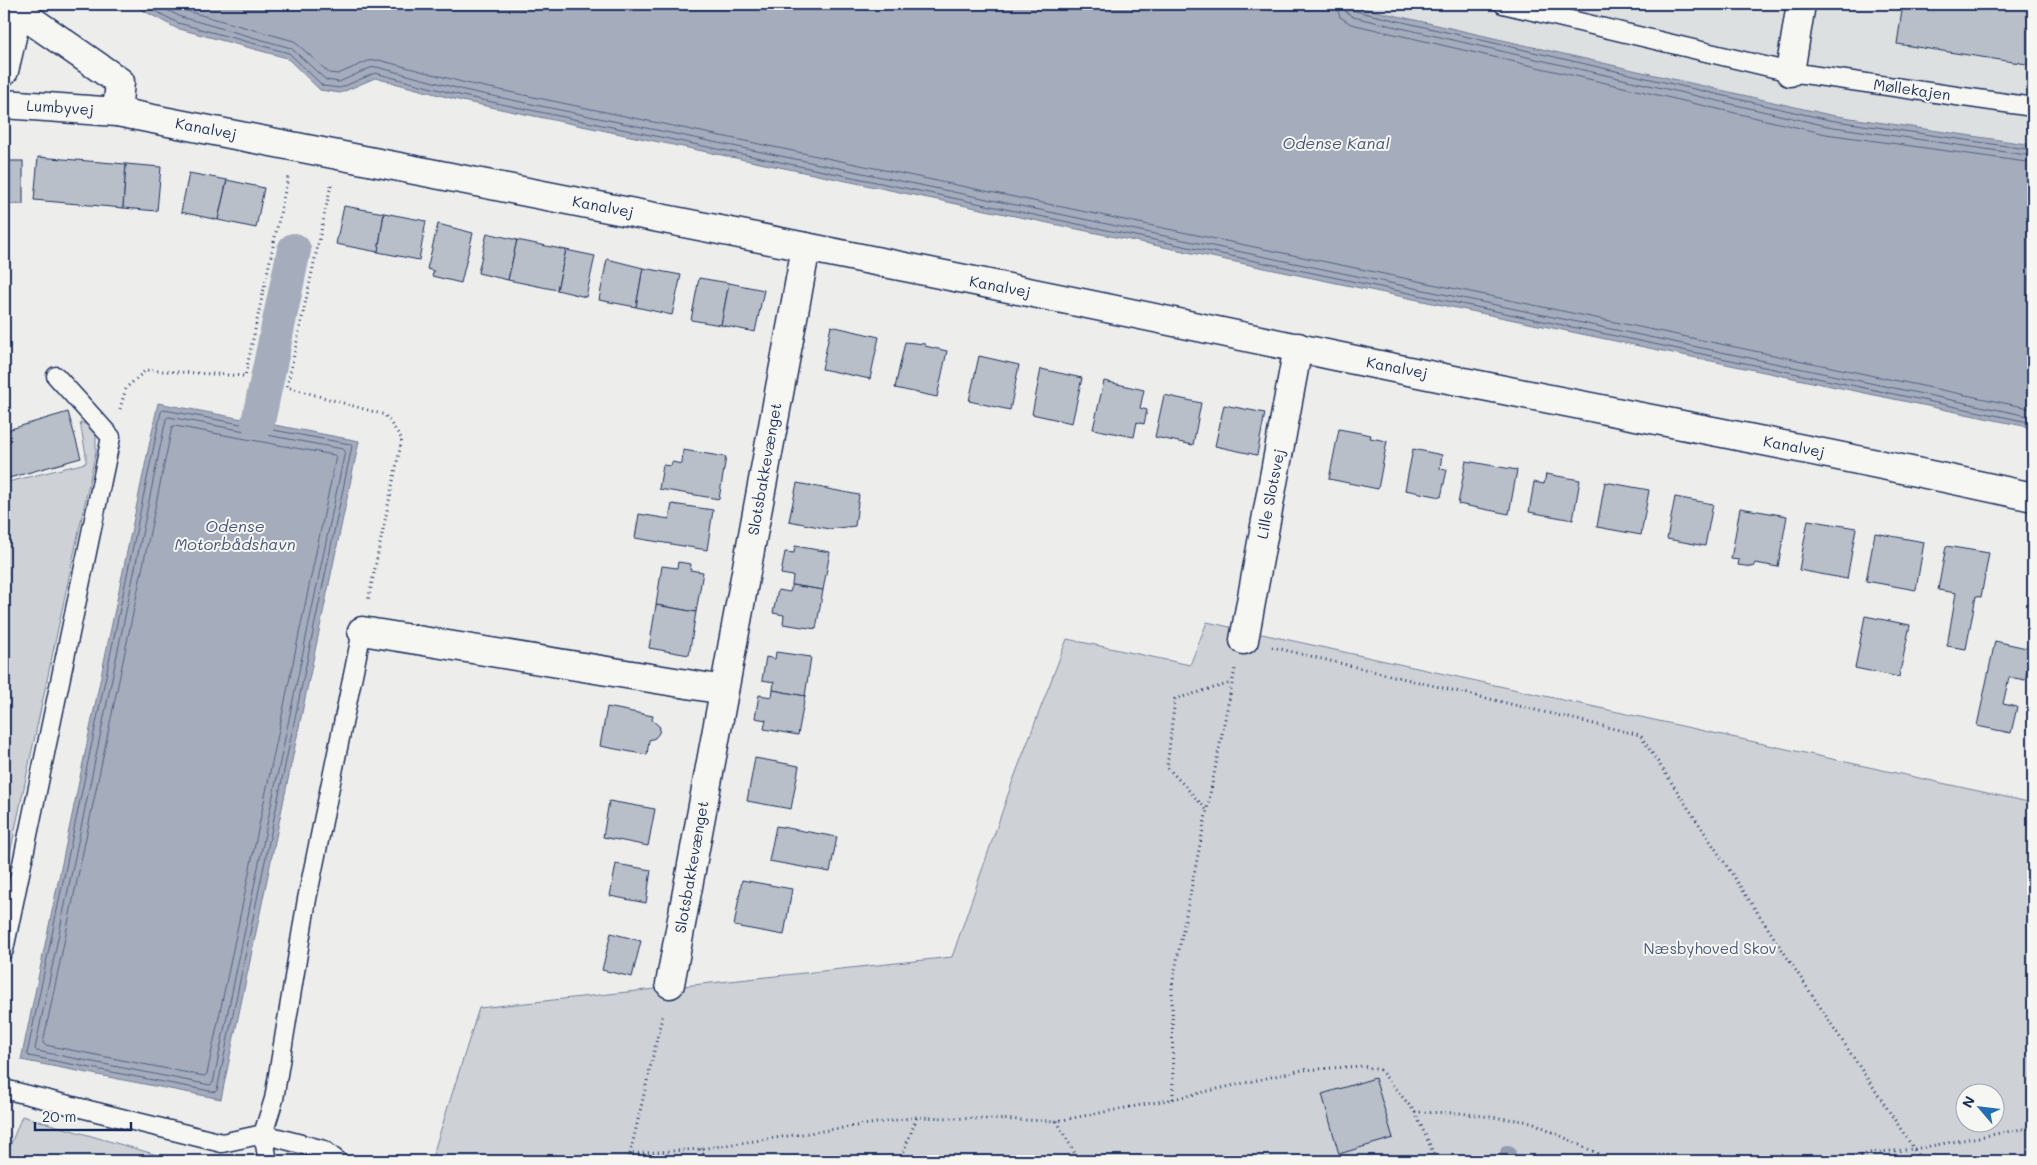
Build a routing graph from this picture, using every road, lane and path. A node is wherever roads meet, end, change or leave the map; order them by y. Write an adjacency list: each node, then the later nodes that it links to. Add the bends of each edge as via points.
1 (1503, 4): 5 (lane, Møllekajen)
2 (1801, 4): 5 (street)
3 (13, 8): 4 (street); 8 (street, via 120,82)
4 (4, 71)
5 (1790, 72): 7 (lane, Møllekajen)
6 (4, 104): 8 (street, Lumbyvej)
7 (2033, 107)
8 (117, 112): 9 (street, Kanalvej)
9 (294, 147): 10 (street, Kanalvej); 14 (path, via 245,376 146,370 126,388)
10 (337, 155): 11 (street, Kanalvej); 16 (path, via 287,387 385,415 402,439)
11 (806, 247): 12 (street, Kanalvej); 19 (street, Slotsbakkevænget)
12 (1298, 347): 15 (street, Kanalvej); 17 (street, Lille Slotsvej)
13 (56, 376): 14 (lane)
14 (111, 437): 21 (lane)
15 (2033, 497)
16 (362, 631): 19 (street); 29 (lane, via 307,899 274,1099)
17 (1244, 640): 18 (path); 31 (path, via 1640,735)
18 (1231, 683): 20 (path); 20 (path, via 1175,699 1167,767)
19 (724, 690): 22 (street, Slotsbakkevænget)
20 (1206, 810): 24 (path, via 1172,985)
21 (4, 950)
22 (670, 984): 32 (path)
23 (4, 1089): 29 (lane, via 222,1143)
24 (1173, 1099): 25 (path, via 1302,1070 1363,1066 1380,1070); 27 (path)
25 (1415, 1112): 39 (path); 40 (path, via 1459,1113 1532,1122)
26 (917, 1116): 27 (path); 30 (path); 37 (path)
27 (1056, 1122): 38 (path)
28 (2033, 1127): 31 (path)
29 (263, 1134): 33 (lane); 34 (lane, via 324,1150)
30 (700, 1149): 32 (path); 36 (path)
31 (1914, 1149): 41 (path, via 1869,1153); 42 (path)
32 (630, 1154): 35 (path)
33 (268, 1161)
34 (338, 1161)
35 (629, 1161)
36 (708, 1161)
37 (900, 1161)
38 (1079, 1161)
39 (1438, 1161)
40 (1613, 1161)
41 (1841, 1161)
42 (1921, 1161)

